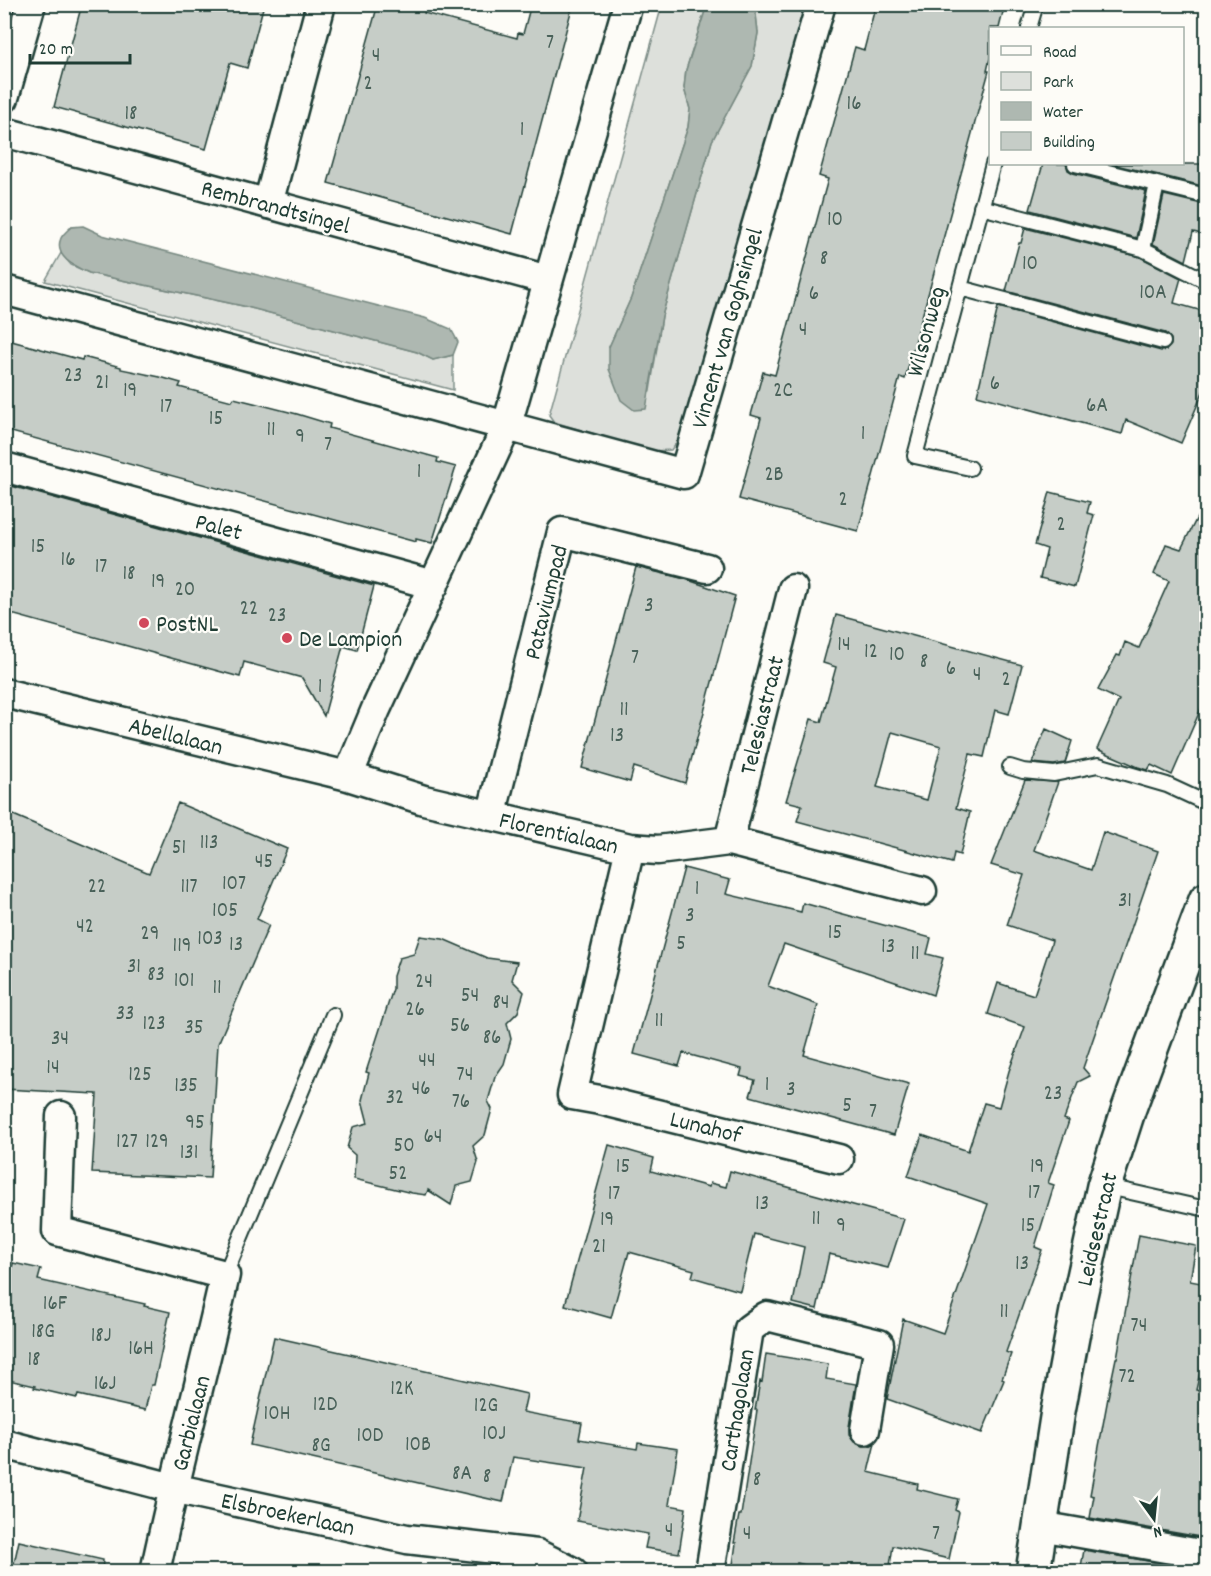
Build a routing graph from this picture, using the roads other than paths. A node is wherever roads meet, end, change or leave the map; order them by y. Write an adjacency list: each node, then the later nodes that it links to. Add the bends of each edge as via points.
1 (31, 4): 7 (street)
2 (321, 4): 13 (street)
3 (628, 4): 16 (street)
4 (821, 4): 21 (street, Vincent van Goghsingel, via 684,474)
5 (1036, 4): 6 (lane)
6 (1029, 27)
7 (4, 98)
8 (4, 132): 13 (street, Rembrandtsingel)
9 (993, 165): 14 (lane, Wilsonweg)
10 (1079, 165): 11 (lane)
11 (1157, 184): 12 (lane); 15 (lane)
12 (1206, 196)
13 (268, 204): 16 (street, Rembrandtsingel)
14 (981, 207): 15 (lane); 18 (lane, Wilsonweg)
15 (1143, 249): 17 (lane)
16 (548, 280): 21 (street)
17 (1206, 281)
18 (960, 288): 20 (lane); 23 (lane, Wilsonweg, via 915,456)
19 (4, 290): 21 (street)
20 (1163, 342)
21 (506, 428): 25 (street)
22 (4, 467): 25 (street, Palet)
23 (970, 468)
24 (707, 568): 31 (street, Pataviumpad, via 562,532)
25 (434, 585): 29 (street)
26 (793, 589): 32 (street, Telesiastraat)
27 (4, 693): 29 (street, Abellalaan)
28 (1010, 767): 30 (lane, via 1054,774 1098,765 1167,785)
29 (348, 776): 31 (street, Florentialaan)
30 (1206, 802)
31 (491, 816): 33 (street, Florentialaan)
32 (729, 841): 33 (street, via 658,850); 34 (street)
33 (630, 848): 37 (street, Florentialaan)
34 (922, 891)
35 (1206, 900): 40 (main road, Leidsestraat)
36 (333, 1015): 42 (lane, Garbialaan)
37 (573, 1095): 39 (street, Lunahof)
38 (61, 1116): 42 (street, via 57,1231)
39 (839, 1159)
40 (1104, 1186): 41 (lane); 46 (main road, Leidsestraat, via 1075,1322)
41 (1206, 1209)
42 (225, 1275): 45 (street, Garbialaan)
43 (865, 1430): 50 (street, Carthagolaan, via 879,1344 767,1316 749,1329)
44 (4, 1444): 45 (street, Elsbroekerlaan)
45 (173, 1488): 48 (street, Garbialaan); 49 (street, Elsbroekerlaan, via 407,1539 537,1554)
46 (1040, 1526): 47 (street); 51 (main road, Leidsestraat)
47 (1206, 1555)
48 (155, 1572)
49 (573, 1572)
50 (711, 1572)
51 (1033, 1572)

